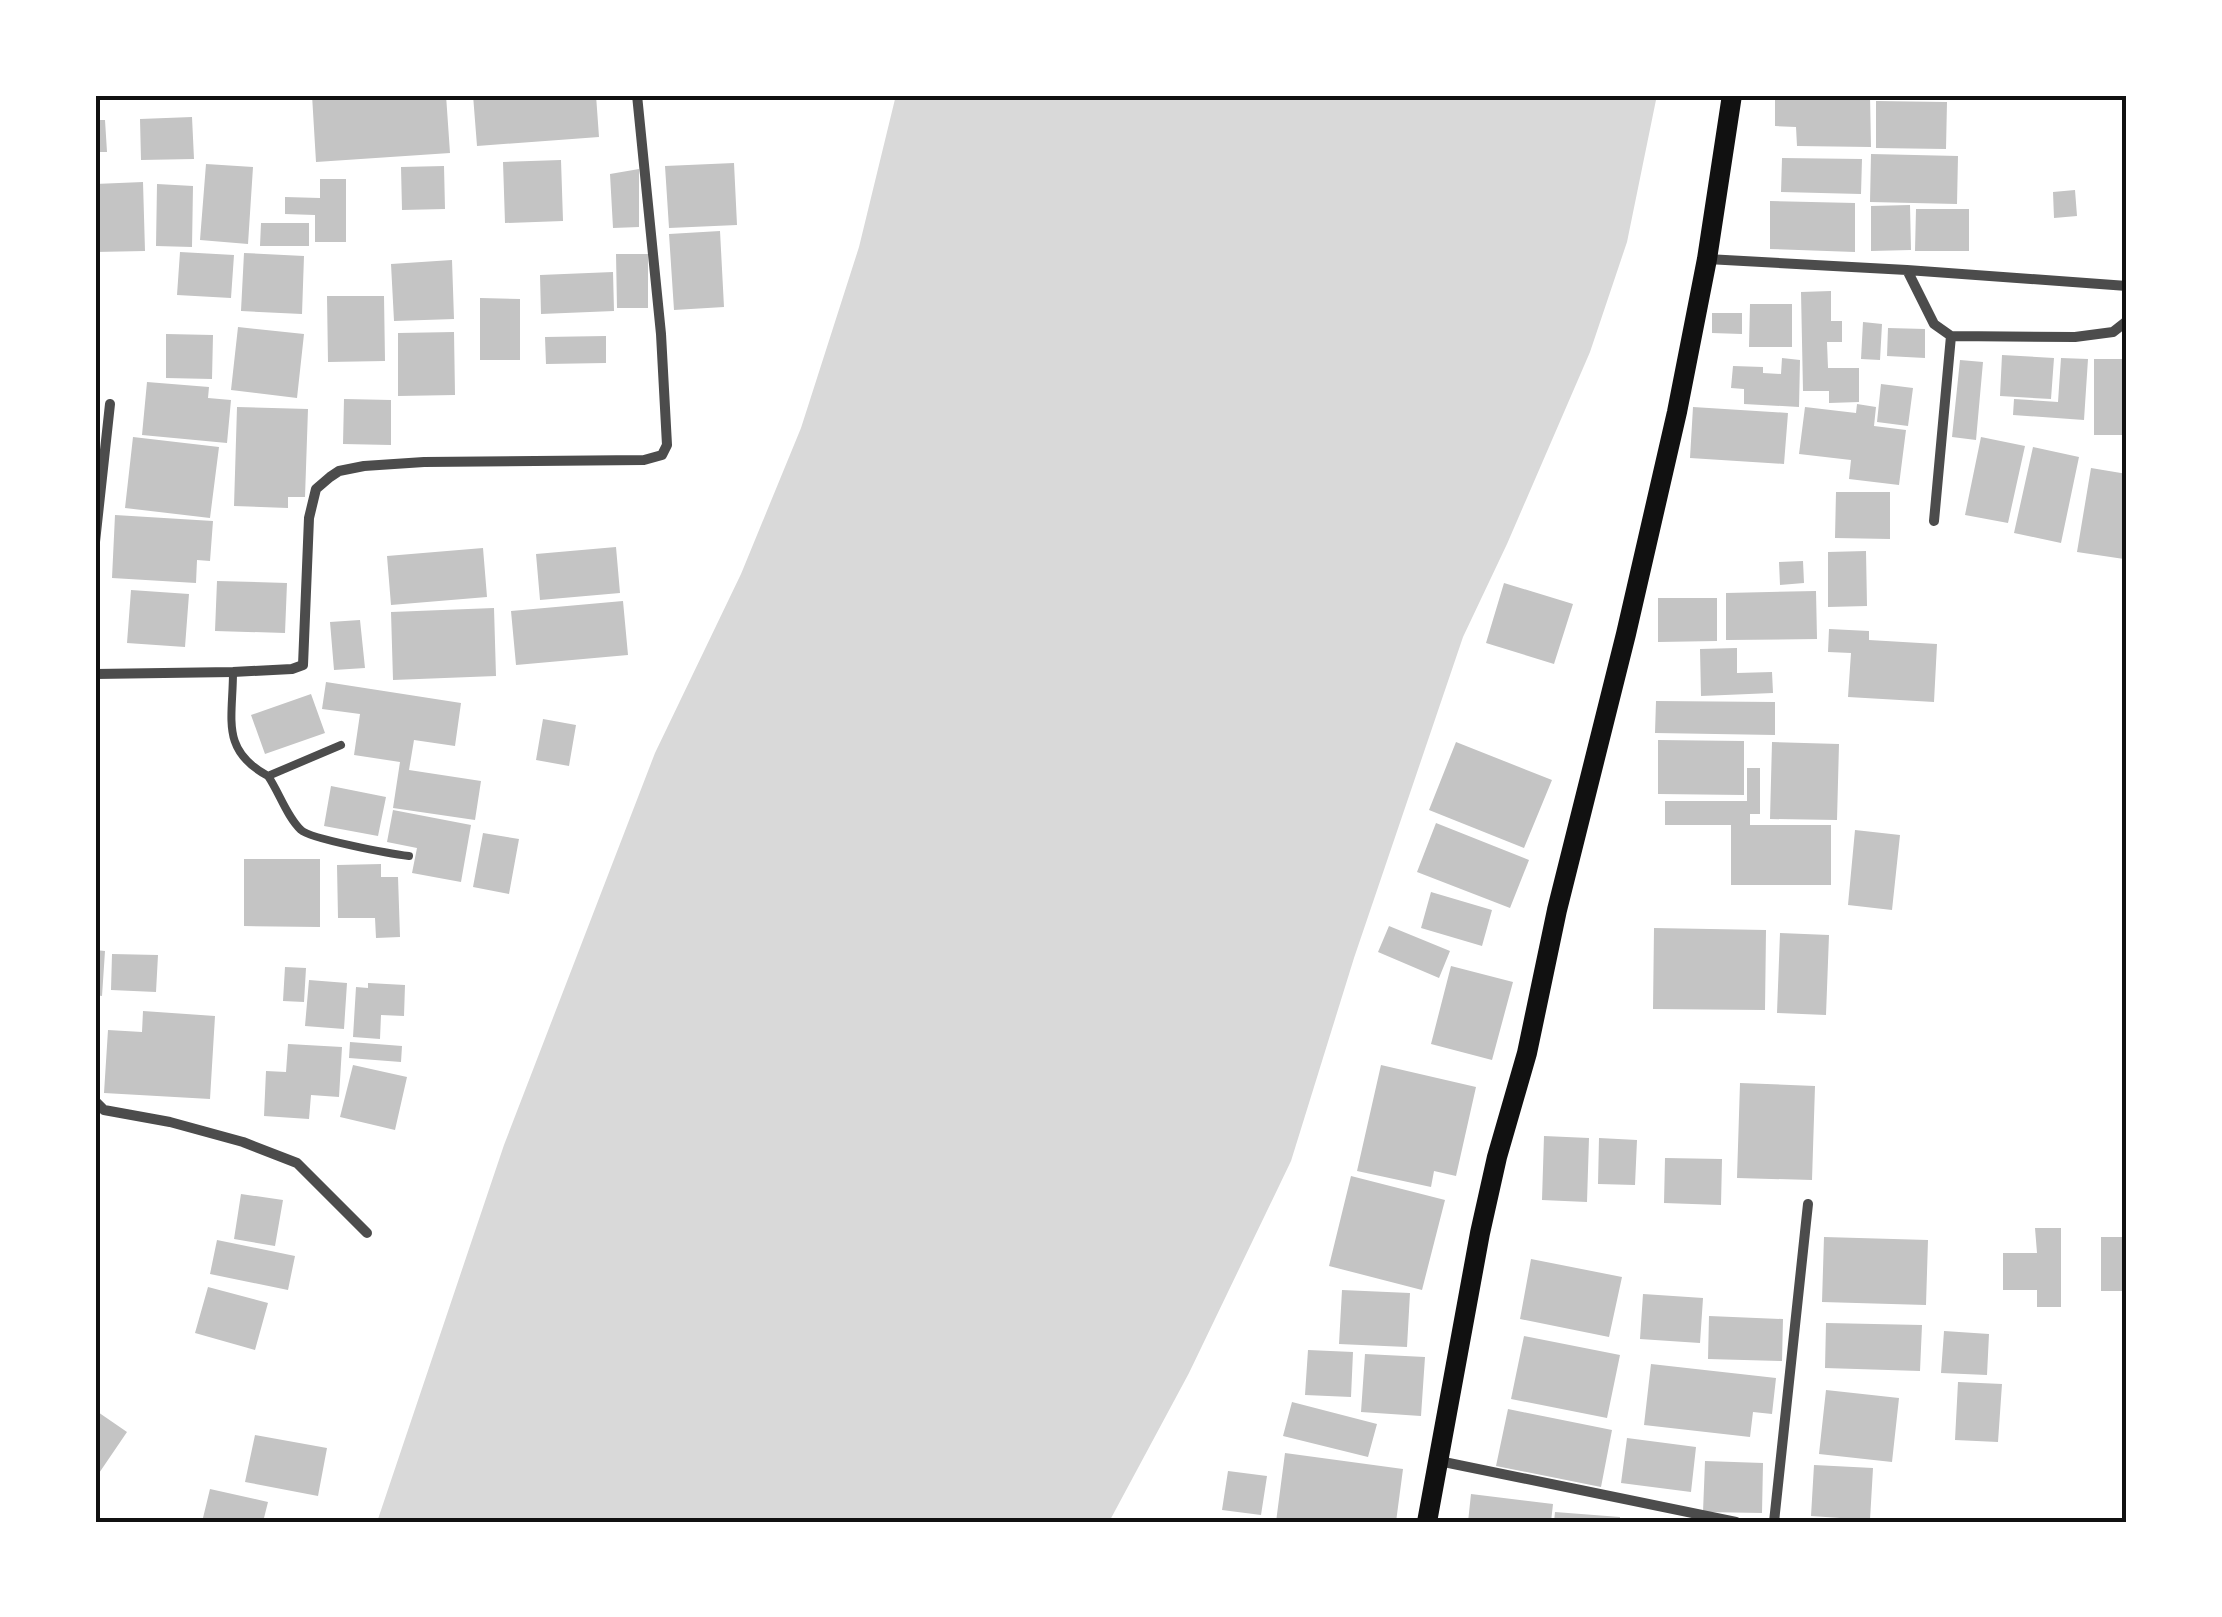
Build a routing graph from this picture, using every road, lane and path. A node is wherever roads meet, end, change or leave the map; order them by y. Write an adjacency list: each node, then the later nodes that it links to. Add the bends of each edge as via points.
1 (637, 95): 11 (street, via 661,334 667,446 662,455 424,462 340,472 316,490 308,518 303,664)
2 (1732, 95): 3 (main road)
3 (1707, 260): 4 (street); 19 (main road, via 1626,634 1497,1157)
4 (1907, 270): 5 (street); 7 (street, via 1934,324)
5 (2127, 286)
6 (2127, 321): 7 (street, via 2113,332 2075,336)
7 (1951, 336): 9 (street)
8 (110, 404): 10 (street)
9 (1934, 521)
10 (95, 542)
11 (233, 672): 12 (street); 14 (lane, via 233,741)
12 (95, 674)
13 (341, 745): 14 (lane)
14 (268, 776): 15 (lane, via 304,834)
15 (410, 856)
16 (95, 1101): 18 (street, via 104,1110 243,1142 297,1163)
17 (1808, 1204): 22 (street)
18 (367, 1234)
19 (1438, 1460): 20 (main road); 21 (street)
20 (1427, 1522)
21 (1736, 1522)
22 (1774, 1522)

